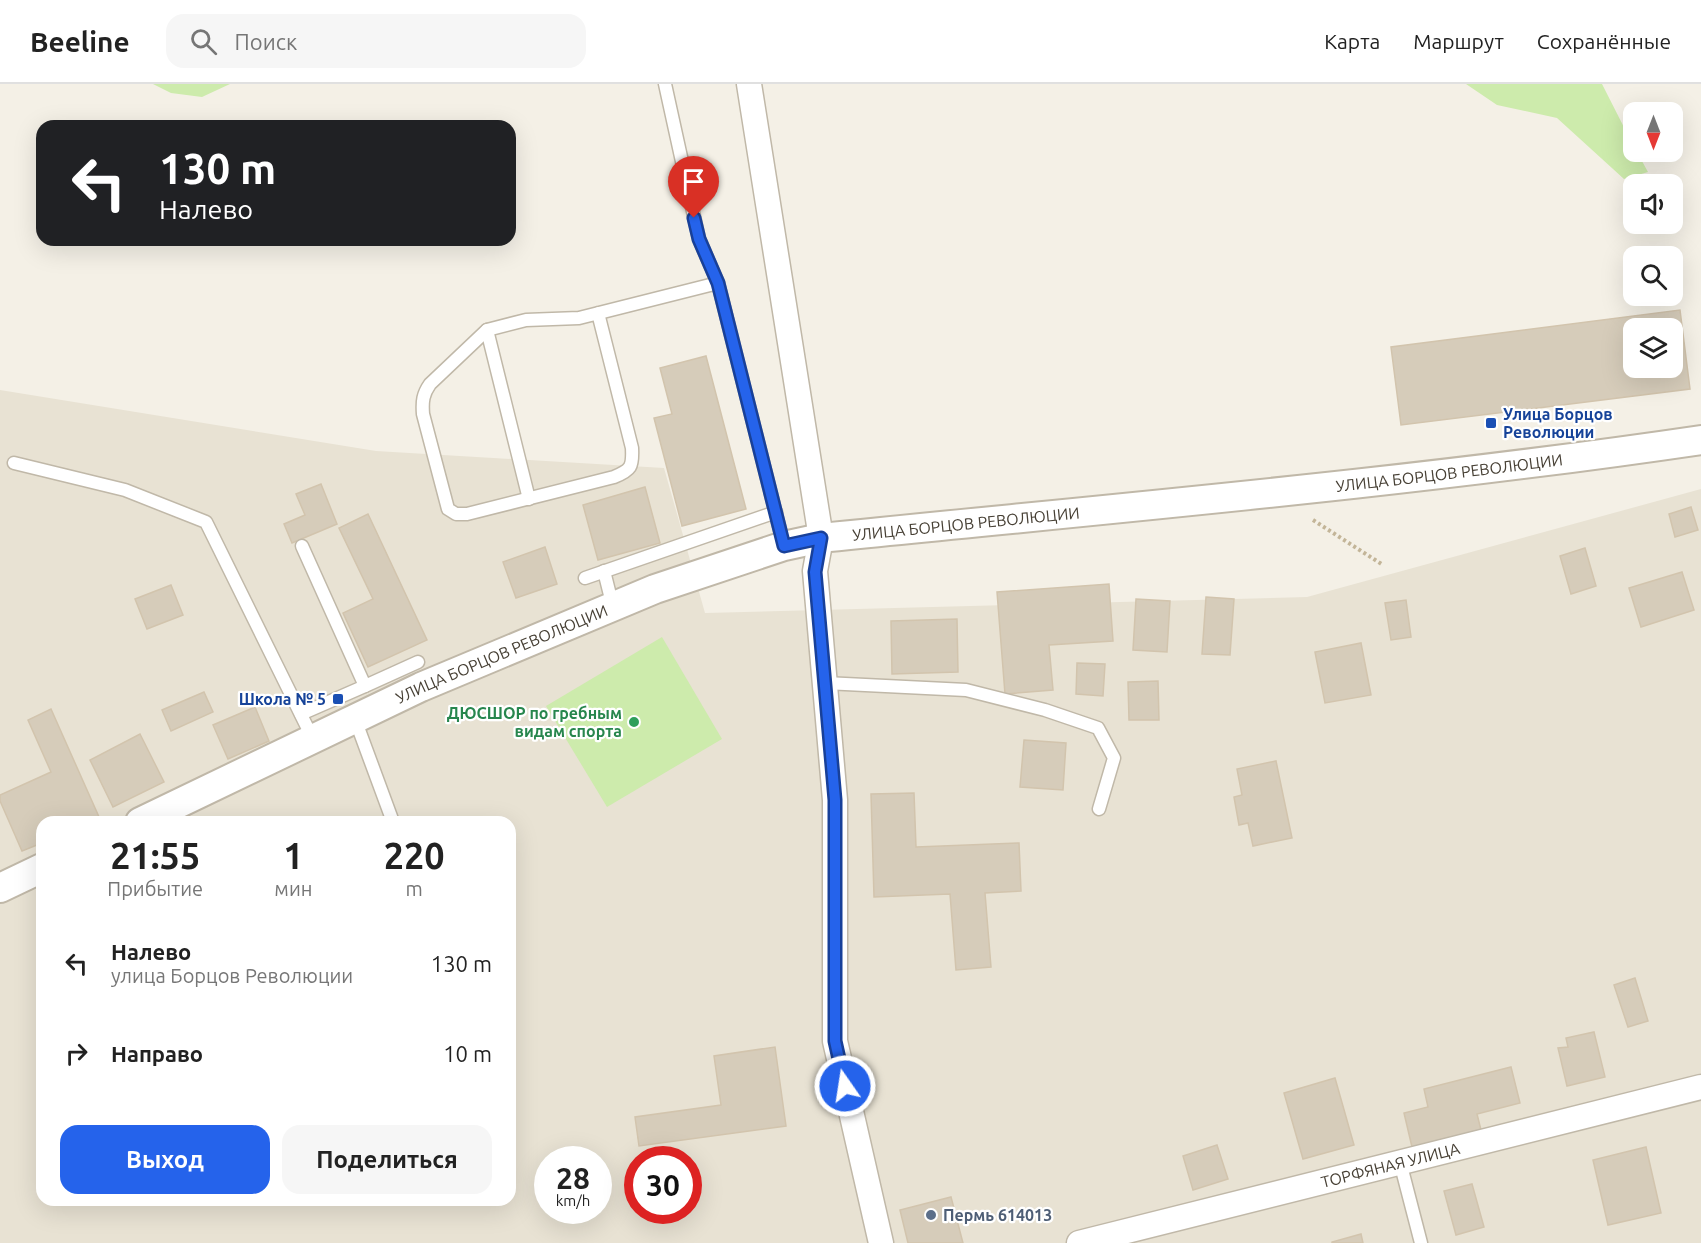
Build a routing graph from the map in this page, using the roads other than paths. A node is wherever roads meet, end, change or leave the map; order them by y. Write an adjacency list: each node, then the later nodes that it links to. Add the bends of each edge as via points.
1 (664, 84): 3 (lane, via 699,239)
2 (749, 84): 10 (street)
3 (718, 283): 4 (lane); 9 (lane)
4 (598, 313): 5 (lane, via 579,318 526,320); 8 (lane, via 633,461 628,471 614,477)
5 (487, 330): 8 (lane); 8 (lane, via 424,393 423,414 444,499 448,509 456,514)
6 (1701, 440): 10 (street, УЛИЦА БОРЦОВ РЕВОЛЮЦИИ, via 1341,485)
7 (14, 463): 19 (lane, via 125,490 206,522)
8 (529, 499)
9 (776, 512): 12 (lane); 13 (lane)
10 (821, 538): 12 (street, УЛИЦА БОРЦОВ РЕВОЛЮЦИИ); 17 (street, via 815,572)
11 (302, 546): 18 (lane)
12 (784, 546): 15 (street, УЛИЦА БОРЦОВ РЕВОЛЮЦИИ)
13 (604, 571): 14 (lane); 15 (lane)
14 (585, 578)
15 (613, 607): 20 (street, УЛИЦА БОРЦОВ РЕВОЛЮЦИИ, via 421,687)
16 (418, 662): 18 (lane)
17 (825, 684): 22 (lane, via 966,690 1098,728 1114,758); 29 (street, via 835,800 835,1041)
18 (365, 686): 19 (lane)
19 (301, 714): 21 (lane)
20 (355, 719): 21 (street, УЛИЦА БОРЦОВ РЕВОЛЮЦИИ); 24 (lane)
21 (313, 740): 23 (street, УЛИЦА БОРЦОВ РЕВОЛЮЦИИ)
22 (1099, 810)
23 (153, 816)
24 (391, 816)
25 (36, 871): 26 (street)
26 (0, 888)
27 (1701, 1087): 28 (street, ТОРФЯНАЯ УЛИЦА)
28 (1400, 1162): 30 (street, ТОРФЯНАЯ УЛИЦА); 31 (lane)
29 (881, 1243)
30 (1079, 1243)
31 (1421, 1243)

